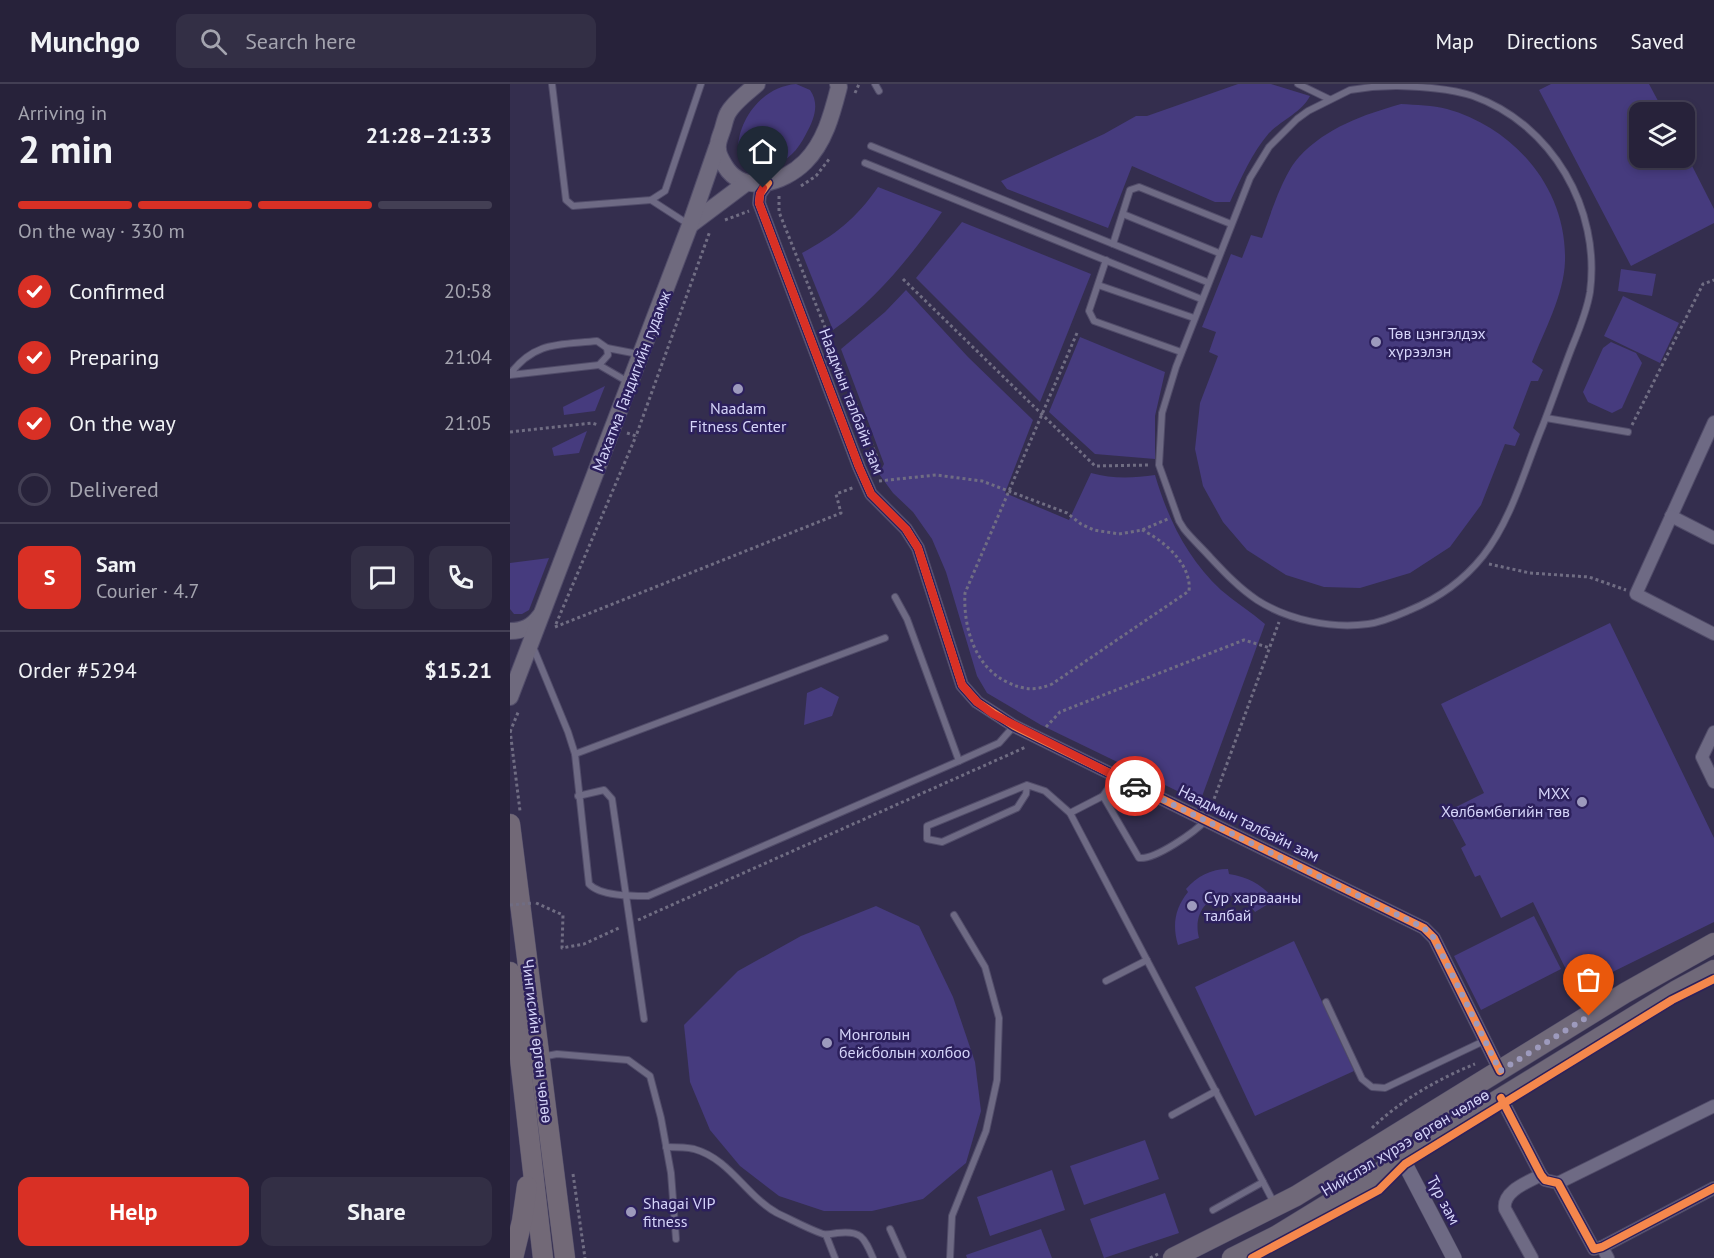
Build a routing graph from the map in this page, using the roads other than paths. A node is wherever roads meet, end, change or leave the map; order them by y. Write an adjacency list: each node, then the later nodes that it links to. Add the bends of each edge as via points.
1 (552, 84): 16 (lane, via 566,200 573,206)
2 (701, 84): 16 (lane, via 664,191)
3 (739, 84): 10 (main road, Махатма Гандигийн гудамж)
4 (757, 84): 10 (main road)
5 (875, 84): 8 (lane)
6 (1298, 84): 9 (lane)
7 (840, 85): 15 (main road, via 828,124 812,154)
8 (879, 92)
9 (1329, 99): 18 (lane, via 1297,119 1269,147 1250,178); 33 (lane, via 1350,90 1372,87 1462,93 1517,120 1539,137 1556,158 1584,215 1591,281 1580,326)
10 (728, 113): 12 (main road, Махатма Гандигийн гудамж)
11 (871, 146): 20 (lane)
12 (717, 147): 14 (main road, via 729,173); 19 (main road, Махатма Гандигийн гудамж)
13 (865, 163): 22 (lane)
14 (746, 183): 15 (main road); 19 (main road)
15 (774, 189): 45 (street, Наадмын талбайн зам, via 760,194 759,201 866,483 918,548 962,685 977,702)
16 (651, 200): 19 (lane)
17 (1123, 214): 18 (lane, via 1130,190 1139,187); 20 (lane); 21 (lane)
18 (1231, 224): 21 (lane)
19 (690, 225): 29 (main road, Махатма Гандигийн гудамж)
20 (1113, 244): 23 (lane)
21 (1219, 253): 23 (lane)
22 (1106, 260): 24 (lane); 25 (lane)
23 (1207, 282): 25 (lane)
24 (1098, 285): 26 (lane); 28 (lane, via 1089,311 1094,321)
25 (1201, 299): 26 (lane)
26 (1194, 318): 28 (lane)
27 (607, 348): 29 (lane); 30 (lane, via 608,355); 31 (lane, via 597,341 543,347 521,359)
28 (1181, 352): 33 (lane, via 1162,413 1159,465 1177,516 1188,534 1257,600 1283,613 1334,624 1378,622 1442,594 1463,578 1478,562 1506,517)
29 (641, 354): 32 (main road, Махатма Гандигийн гудамж)
30 (599, 365): 31 (lane); 32 (lane)
31 (510, 375)
32 (630, 383): 39 (main road, Махатма Гандигийн гудамж)
33 (1546, 418): 35 (lane)
34 (1714, 422): 36 (street)
35 (1628, 432)
36 (1671, 516): 37 (street); 41 (street, via 1636,594)
37 (1714, 538)
38 (895, 597): 48 (lane, via 907,619)
39 (542, 613): 40 (main road, via 527,628); 43 (main road, Махатма Гандигийн гудамж)
40 (510, 631)
41 (1714, 634)
42 (885, 638): 47 (lane)
43 (532, 644): 44 (main road, Махатма Гандигийн гудамж); 47 (lane)
44 (516, 699)
45 (1014, 726): 48 (lane, via 999,743); 49 (street, Наадмын талбайн зам)
46 (1714, 732): 50 (street, via 1702,756)
47 (575, 754): 52 (lane)
48 (959, 761): 57 (lane, via 648,896)
49 (1116, 776): 53 (lane); 55 (street, Наадмын талбайн зам)
50 (1714, 782)
51 (1027, 785): 51 (lane, via 927,826 927,839 942,842 1017,808); 54 (lane, via 1045,791)
52 (578, 796): 57 (lane, via 589,884 594,890); 57 (lane, via 604,790 612,799)
53 (1103, 796): 54 (lane); 55 (lane, via 1139,858 1145,859 1178,841)
54 (1070, 813): 60 (lane)
55 (1206, 820): 68 (street, Наадмын талбайн зам, via 1424,928 1434,938)
56 (510, 824): 69 (highway, Чингисийн өргөн чөлөө)
57 (627, 897): 67 (lane)
58 (954, 915): 97 (lane, via 985,967 999,1018 997,1080 986,1131 952,1216)
59 (1714, 943): 64 (main road, Нийслэл хүрээ өргөн чөлөө)
60 (1147, 960): 63 (lane); 72 (lane)
61 (1714, 970): 66 (main road, Нийслэл хүрээ өргөн чөлөө)
62 (510, 972): 71 (highway, Чингисийн өргөн чөлөө)
63 (1106, 981)
64 (1645, 981): 66 (main road); 70 (main road, Нийслэл хүрээ өргөн чөлөө)
65 (1326, 1002): 68 (lane, via 1362,1079 1372,1087 1385,1088)
66 (1658, 1002): 73 (main road, Нийслэл хүрээ өргөн чөлөө)
67 (644, 1019)
68 (1484, 1041): 70 (street, Наадмын талбайн зам)
69 (540, 1058): 76 (lane, via 557,1054 628,1060 650,1076); 93 (highway, Чингисийн өргөн чөлөө)
70 (1500, 1071): 80 (main road, Нийслэл хүрээ өргөн чөлөө)
71 (517, 1077): 77 (highway, Чингисийн өргөн чөлөө)
72 (1216, 1091): 75 (lane); 81 (lane)
73 (1501, 1098): 78 (main road, Нийслэл хүрээ өргөн чөлөө); 79 (street)
74 (1714, 1106): 82 (street)
75 (1172, 1115)
76 (666, 1147): 88 (lane, via 693,1148 712,1157 774,1211); 89 (lane, via 672,1173)
77 (532, 1156): 91 (highway); 92 (highway, Чингисийн өргөн чөлөө)
78 (1403, 1160): 84 (main road, Нийслэл хүрээ өргөн чөлөө); 100 (street, Түр зам)
79 (1541, 1175): 82 (street); 101 (street, via 1506,1195 1504,1203)
80 (1329, 1176): 84 (main road); 85 (main road, Нийслэл хүрээ өргөн чөлөө)
81 (1263, 1182): 85 (lane); 86 (lane)
82 (1558, 1183): 90 (street, via 1591,1246)
83 (1714, 1188): 90 (street)
84 (1341, 1197): 99 (main road, Нийслэл хүрээ өргөн чөлөө)
85 (1276, 1207): 98 (main road, Нийслэл хүрээ өргөн чөлөө)
86 (1213, 1210)
87 (890, 1229): 96 (lane)
88 (826, 1235): 94 (lane); 95 (lane, via 852,1231 867,1244)
89 (676, 1239)
90 (1602, 1246): 102 (street)
91 (513, 1258)
92 (543, 1258)
93 (565, 1258)
94 (836, 1258)
95 (873, 1258)
96 (903, 1258)
97 (950, 1258)
98 (1173, 1258)
99 (1232, 1258)
100 (1454, 1258)
101 (1532, 1258)
102 (1608, 1258)

